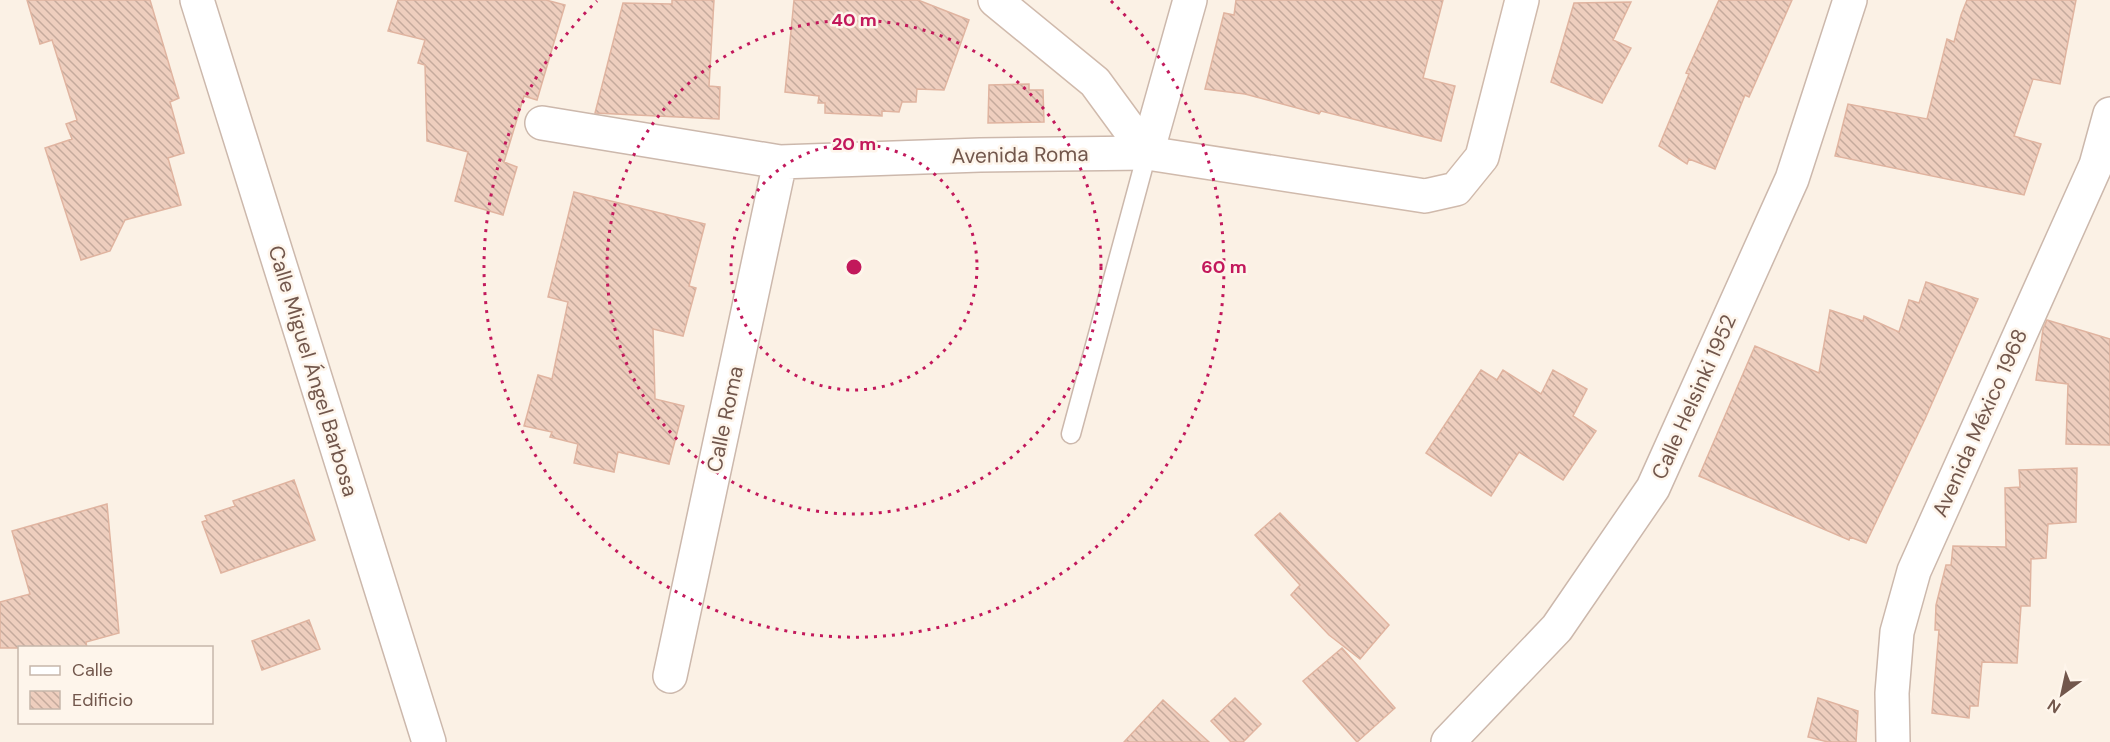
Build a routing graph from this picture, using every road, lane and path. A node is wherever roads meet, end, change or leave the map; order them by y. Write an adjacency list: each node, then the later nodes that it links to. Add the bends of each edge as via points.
1 (197, 0): 12 (street, Calle Miguel Ángel Barbosa)
2 (995, 0): 8 (street, via 1095,82)
3 (1190, 0): 8 (street)
4 (1522, 0): 8 (street, Avenida Roma, via 1482,157 1456,189 1425,196)
5 (1850, 0): 13 (street, Calle Helsinki 1952, via 1792,179 1653,488 1557,628)
6 (2110, 114): 14 (street, Avenida México 1968, via 2096,165 1914,571 1897,632)
7 (542, 123): 9 (street, Avenida Roma)
8 (1147, 153): 9 (street, Avenida Roma); 10 (lane)
9 (780, 162): 11 (street, Calle Roma)
10 (1071, 434)
11 (670, 676)
12 (429, 742)
13 (1448, 742)
14 (1893, 742)

